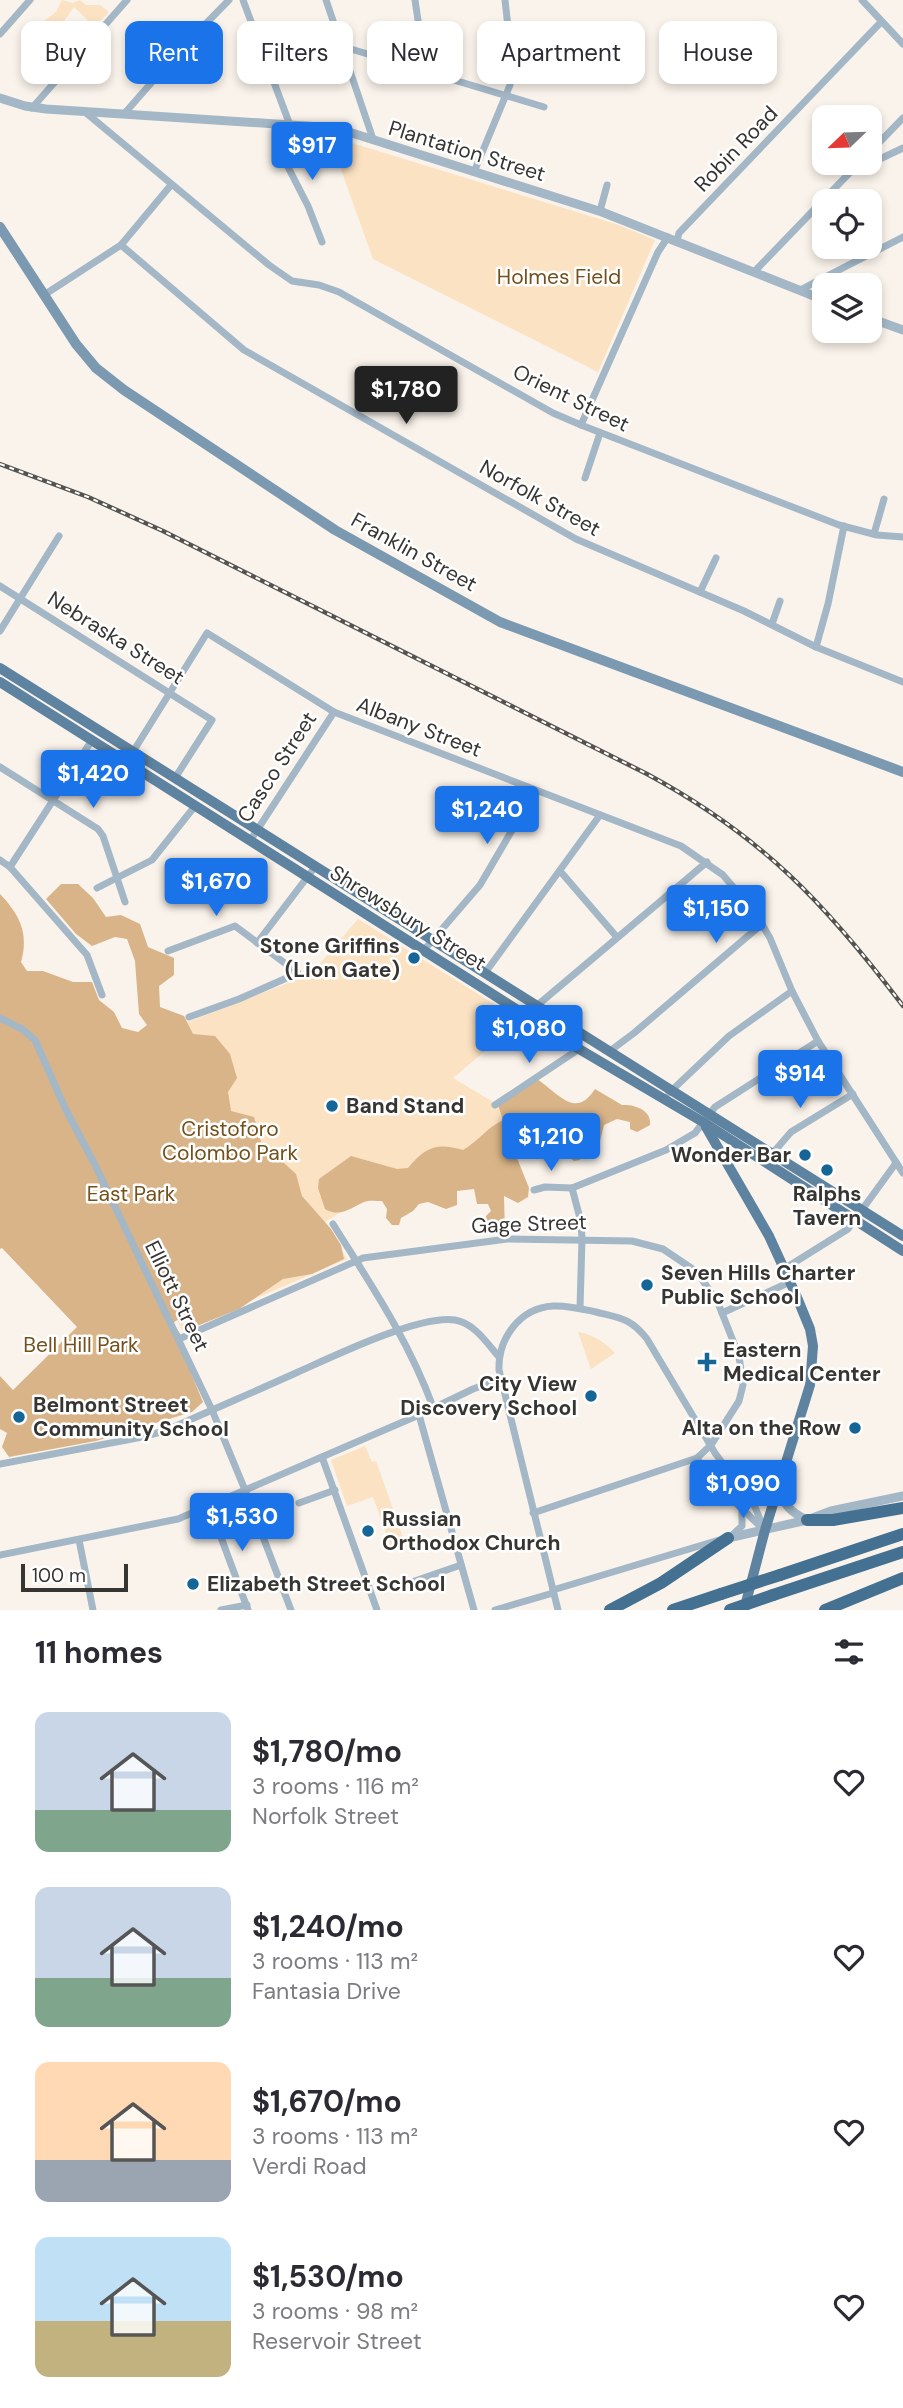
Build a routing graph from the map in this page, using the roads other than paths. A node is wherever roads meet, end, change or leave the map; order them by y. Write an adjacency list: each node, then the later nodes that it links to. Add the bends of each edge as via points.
1 (30, 0): 12 (street)
2 (127, 0): 19 (street)
3 (229, 0): 21 (street)
4 (243, 0): 23 (street)
5 (326, 0): 9 (street)
6 (415, 0): 10 (street)
7 (505, 0): 16 (street, via 512,63)
8 (862, 0): 11 (street)
9 (333, 21)
10 (418, 21)
11 (881, 22): 13 (street); 35 (street, Robin Road)
12 (0, 34)
13 (903, 44)
14 (353, 81): 24 (street)
15 (463, 83): 16 (street)
16 (507, 97): 18 (street); 28 (street)
17 (0, 98): 19 (street, Plantation Street)
18 (544, 107)
19 (32, 108): 20 (street, Plantation Street)
20 (84, 112): 21 (street, Plantation Street); 31 (street, Orient Street)
21 (124, 114): 23 (street, Plantation Street)
22 (903, 118): 25 (street)
23 (290, 125): 24 (street, Plantation Street, via 334,128); 36 (street, via 288,167)
24 (373, 139): 28 (street, Plantation Street)
25 (882, 140)
26 (903, 148): 27 (street)
27 (882, 158)
28 (474, 172): 32 (street, Plantation Street)
29 (847, 175): 38 (street)
30 (607, 185): 32 (street)
31 (172, 186): 37 (street); 44 (street, Orient Street, via 286,278 339,292)
32 (600, 211): 35 (street, Plantation Street)
33 (0, 228): 40 (main road, Franklin Street)
34 (903, 237): 39 (street)
35 (672, 239): 38 (street, Plantation Street); 44 (street, Robin Road, via 658,252)
36 (322, 242)
37 (121, 246): 40 (street); 54 (street, Norfolk Street, via 261,361 555,528)
38 (754, 272): 39 (street, Plantation Street)
39 (800, 290): 41 (street, Plantation Street)
40 (44, 295): 68 (main road, Franklin Street, via 86,357 124,390 335,530 482,613)
41 (812, 295)
42 (903, 322): 43 (street)
43 (898, 328)
44 (581, 425): 45 (street, Orient Street)
45 (600, 433): 46 (street); 48 (street, Orient Street)
46 (585, 478)
47 (884, 499): 49 (street)
48 (844, 526): 49 (street, Orient Street); 59 (street)
49 (874, 534): 51 (street, Orient Street)
50 (59, 536): 55 (street)
51 (903, 537)
52 (716, 558): 54 (street)
53 (0, 586): 55 (street, Nebraska Street)
54 (700, 592): 57 (street, Norfolk Street)
55 (20, 598): 58 (street); 63 (street, Nebraska Street)
56 (780, 601): 57 (street)
57 (772, 624): 59 (street, Norfolk Street)
58 (0, 631)
59 (816, 647): 62 (street, Norfolk Street)
60 (0, 668): 66 (main road, Shrewsbury Street)
61 (0, 682): 65 (main road, Shrewsbury Street)
62 (903, 682)
63 (170, 692): 64 (street, Albany Street, via 207,633); 66 (street); 69 (street, Nebraska Street, via 212,720)
64 (334, 712): 70 (street, Albany Street); 74 (street, Casco Street)
65 (92, 740): 66 (main road, Shrewsbury Street); 71 (street)
66 (131, 756): 69 (main road, Shrewsbury Street); 72 (main road, Shrewsbury Street)
67 (0, 767): 71 (street)
68 (903, 772)
69 (175, 778): 74 (main road, Shrewsbury Street)
70 (535, 791): 73 (street, Albany Street); 87 (street, via 480,885)
71 (53, 800): 78 (street); 81 (street, via 98,829)
72 (195, 806): 75 (main road, Shrewsbury Street); 81 (street, via 152,860)
73 (600, 816): 77 (street, Albany Street, via 681,846); 80 (street)
74 (257, 831): 75 (street, Casco Street); 79 (main road, Shrewsbury Street)
75 (250, 841): 82 (main road, Shrewsbury Street)
76 (0, 860): 78 (street)
77 (707, 862): 85 (street, Albany Street, via 730,882); 86 (street)
78 (10, 867): 93 (street, via 87,955)
79 (315, 867): 82 (street); 87 (main road, Shrewsbury Street)
80 (560, 872): 86 (street); 91 (street)
81 (117, 877): 83 (street); 84 (street)
82 (308, 878): 88 (street); 89 (main road, Shrewsbury Street)
83 (96, 888)
84 (125, 902)
85 (762, 924): 92 (street, Albany Street); 100 (street)
86 (616, 936): 94 (street)
87 (432, 941): 89 (street); 91 (main road, Shrewsbury Street)
88 (257, 943): 90 (street, via 234,926); 96 (street, via 298,973)
89 (424, 950): 95 (main road, Shrewsbury Street)
90 (168, 951)
91 (485, 973): 94 (main road, Shrewsbury Street)
92 (792, 991): 98 (street, Albany Street); 102 (street, via 729,1036)
93 (102, 995)
94 (536, 1005): 95 (street); 100 (main road, Shrewsbury Street)
95 (527, 1014): 99 (main road, Shrewsbury Street)
96 (189, 1017)
97 (0, 1018): 124 (street, Elliott Street, via 34,1040)
98 (818, 1041): 101 (street, Albany Street); 104 (street, via 719,1103)
99 (579, 1049): 102 (main road, Shrewsbury Street); 103 (street)
100 (610, 1051): 102 (main road, Shrewsbury Street)
101 (853, 1094): 106 (street, via 791,1132); 108 (street, Albany Street)
102 (668, 1095): 104 (main road, Shrewsbury Street); 104 (main road, Shrewsbury Street, via 696,1105)
103 (495, 1105)
104 (706, 1118): 105 (main road, Shrewsbury Street); 106 (main road, Shrewsbury Street); 107 (main road); 110 (street, via 695,1133 666,1150)
105 (741, 1148): 107 (main road); 113 (main road, Shrewsbury Street)
106 (772, 1154): 112 (main road, Shrewsbury Street)
107 (725, 1159): 119 (main road)
108 (896, 1163): 109 (street, Albany Street); 112 (street)
109 (903, 1173)
110 (572, 1188): 111 (street); 116 (street)
111 (534, 1190)
112 (863, 1211): 113 (street); 115 (main road, Shrewsbury Street)
113 (854, 1221): 117 (main road, Shrewsbury Street); 119 (street)
114 (334, 1224): 118 (street)
115 (903, 1236)
116 (582, 1239): 118 (street, Gage Street, via 507,1239); 121 (street); 122 (street, Gage Street, via 632,1241 667,1251 701,1276)
117 (903, 1251)
118 (356, 1260): 123 (street); 124 (street, Gage Street)
119 (784, 1269): 120 (main road)
120 (790, 1282): 122 (street); 134 (main road, via 810,1332 813,1363)
121 (580, 1308): 125 (street, via 555,1306 532,1312 511,1328); 130 (street, via 635,1325)
122 (722, 1313): 130 (street, Gage Street, via 739,1356 743,1385 739,1401)
123 (399, 1330): 125 (street, via 427,1321 454,1320 474,1329); 127 (street); 128 (street)
124 (179, 1339): 128 (street, Elliott Street)
125 (499, 1357): 126 (street)
126 (500, 1382): 127 (street); 144 (street)
127 (433, 1407): 129 (street)
128 (212, 1410): 133 (street, via 150,1436); 135 (street, Elliott Street)
129 (418, 1415): 131 (street); 152 (street)
130 (711, 1445): 132 (street, Gage Street); 137 (street)
131 (322, 1457): 135 (street); 136 (street)
132 (697, 1458): 142 (street, via 708,1476); 144 (street)
133 (0, 1464)
134 (780, 1485): 139 (main road); 145 (street, via 785,1503)
135 (245, 1490): 141 (street); 159 (street, Elliott Street)
136 (334, 1490): 140 (street); 160 (street)
137 (746, 1494): 139 (street); 146 (street)
138 (903, 1496): 145 (street)
139 (775, 1501): 146 (main road)
140 (299, 1503)
141 (209, 1505): 149 (street, via 178,1519); 156 (street)
142 (742, 1508): 146 (street); 148 (street, via 742,1526)
143 (903, 1508): 145 (highway)
144 (533, 1513): 155 (street)
145 (807, 1520): 146 (street)
146 (765, 1530): 148 (street); 167 (main road)
147 (903, 1534): 165 (highway, bridge)
148 (728, 1538): 155 (street); 164 (highway, via 661,1583)
149 (79, 1540): 151 (street); 157 (street)
150 (903, 1552): 166 (highway, bridge)
151 (0, 1555)
152 (461, 1565): 154 (street); 161 (street)
153 (903, 1578): 168 (highway)
154 (409, 1583)
155 (553, 1592): 162 (street); 163 (street)
156 (248, 1607): 158 (street)
157 (93, 1610)
158 (221, 1610)
159 (291, 1610)
160 (377, 1610)
161 (474, 1610)
162 (495, 1610)
163 (558, 1610)
164 (610, 1610)
165 (673, 1610)
166 (730, 1610)
167 (744, 1610)
168 (825, 1610)

